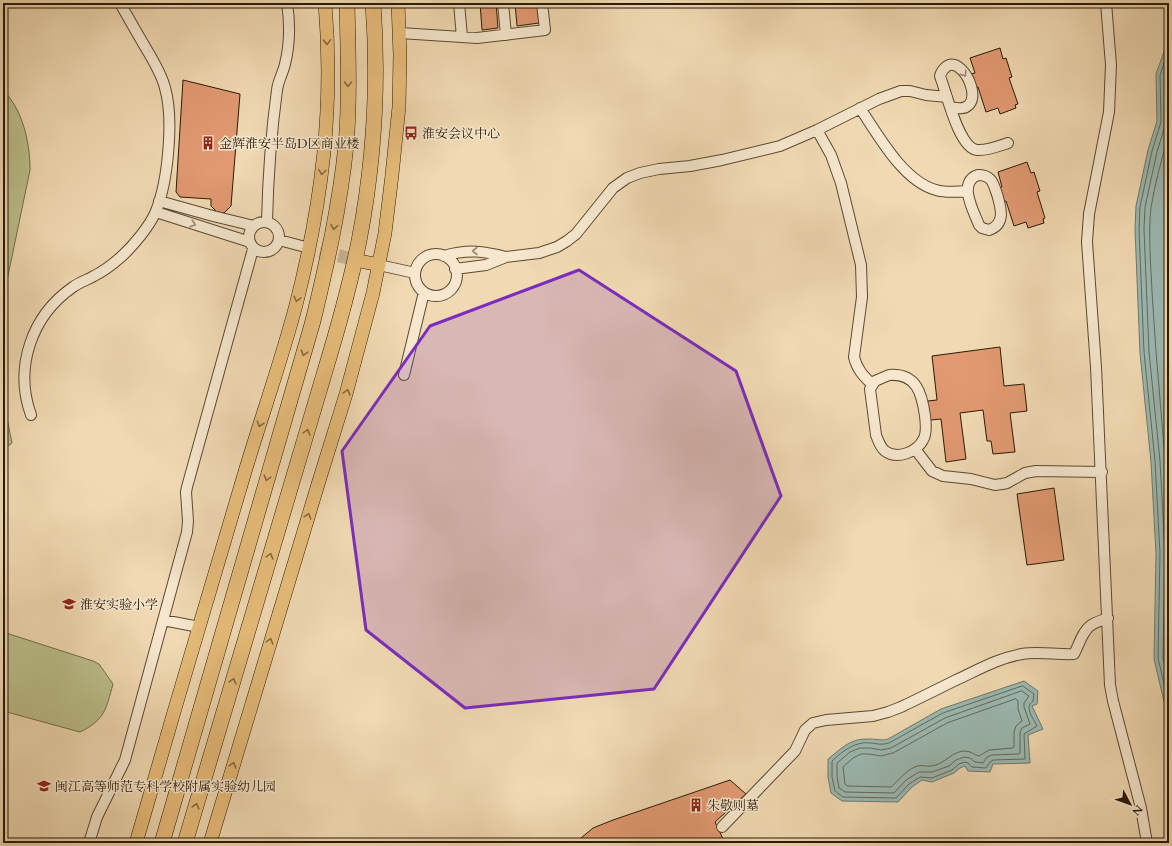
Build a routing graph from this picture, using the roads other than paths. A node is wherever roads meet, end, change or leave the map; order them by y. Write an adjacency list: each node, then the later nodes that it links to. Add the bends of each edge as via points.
1 (120, 3): 20 (street, via 162,78 168,100 168,160)
2 (287, 3): 22 (street, via 289,40 285,66 276,95 268,177)
3 (325, 3): 26 (main road, one-way to 26, via 326,136)
4 (347, 3): 45 (highway, one-way to 45, via 346,144 324,279)
5 (373, 3): 46 (highway, one-way to 5, via 328,363 359,242 375,112)
6 (398, 3): 11 (main road)
7 (459, 3): 13 (street)
8 (503, 3): 12 (street)
9 (542, 3): 12 (street, via 545,30)
10 (1106, 3): 38 (street, via 1111,59 1109,112 1088,214 1087,242)
11 (400, 33): 13 (street); 30 (main road, via 399,107 389,204)
12 (506, 35): 13 (street)
13 (462, 37)
14 (948, 97): 15 (street); 15 (street, one-way to 15, via 940,76 946,66 955,65 967,76 973,96 966,107); 16 (street, via 926,96 906,91)
15 (951, 107): 18 (street, via 960,134 972,148 977,150)
16 (860, 108): 17 (street); 19 (street, via 896,159 918,181 936,190)
17 (818, 130): 28 (street, via 780,146 757,152 706,164 659,169 627,178 613,188 584,225 567,241 549,251); 35 (street, via 841,183 861,265 862,291 854,357 860,372)
18 (1008, 143)
19 (967, 191): 19 (street, via 982,228 989,230 995,226 1001,219 1001,209 990,179 983,175 975,176)
20 (159, 201): 21 (street); 23 (street)
21 (156, 212): 25 (street, one-way to 25); 36 (street, via 141,235 122,256 110,267 73,287 57,299 38,325 24,370)
22 (267, 222): 23 (street); 24 (street, via 278,231)
23 (254, 226): 25 (street, via 249,234)
24 (279, 240): 25 (street, via 269,252 259,252); 26 (street)
25 (252, 245): 40 (street, via 187,487 187,532)
26 (315, 250): 41 (main road, one-way to 41, via 296,304)
27 (444, 256): 28 (street, one-way to 27, via 479,251); 31 (street); 32 (street, via 431,254 425,257 420,261)
28 (506, 256): 31 (street, via 486,265)
29 (360, 261): 30 (main road)
30 (379, 264): 32 (street); 47 (main road, one-way to 30, via 346,394 374,293)
31 (456, 269): 33 (street, via 455,282 448,292 436,296)
32 (415, 273): 33 (street, via 417,284)
33 (424, 292): 34 (street)
34 (404, 375)
35 (872, 384): 37 (street, via 870,389 876,435 881,446 884,450 896,454); 37 (street, via 882,377 896,375 916,385 922,396 926,428 924,440)
36 (31, 415)
37 (915, 449): 38 (street, via 938,475 995,484 1007,483 1036,471)
38 (1102, 472): 39 (street)
39 (1108, 618): 42 (street, via 1090,626 1074,654 1044,652 1010,657 981,667 888,712 813,723 805,730 795,751); 48 (street, via 1109,671 1113,701 1141,808)
40 (163, 620): 41 (street); 43 (street, via 125,760 97,817)
41 (199, 627): 44 (main road)
42 (722, 827)
43 (89, 843)
44 (136, 843)
45 (162, 843)
46 (185, 843)
47 (210, 843)
48 (1147, 843)

